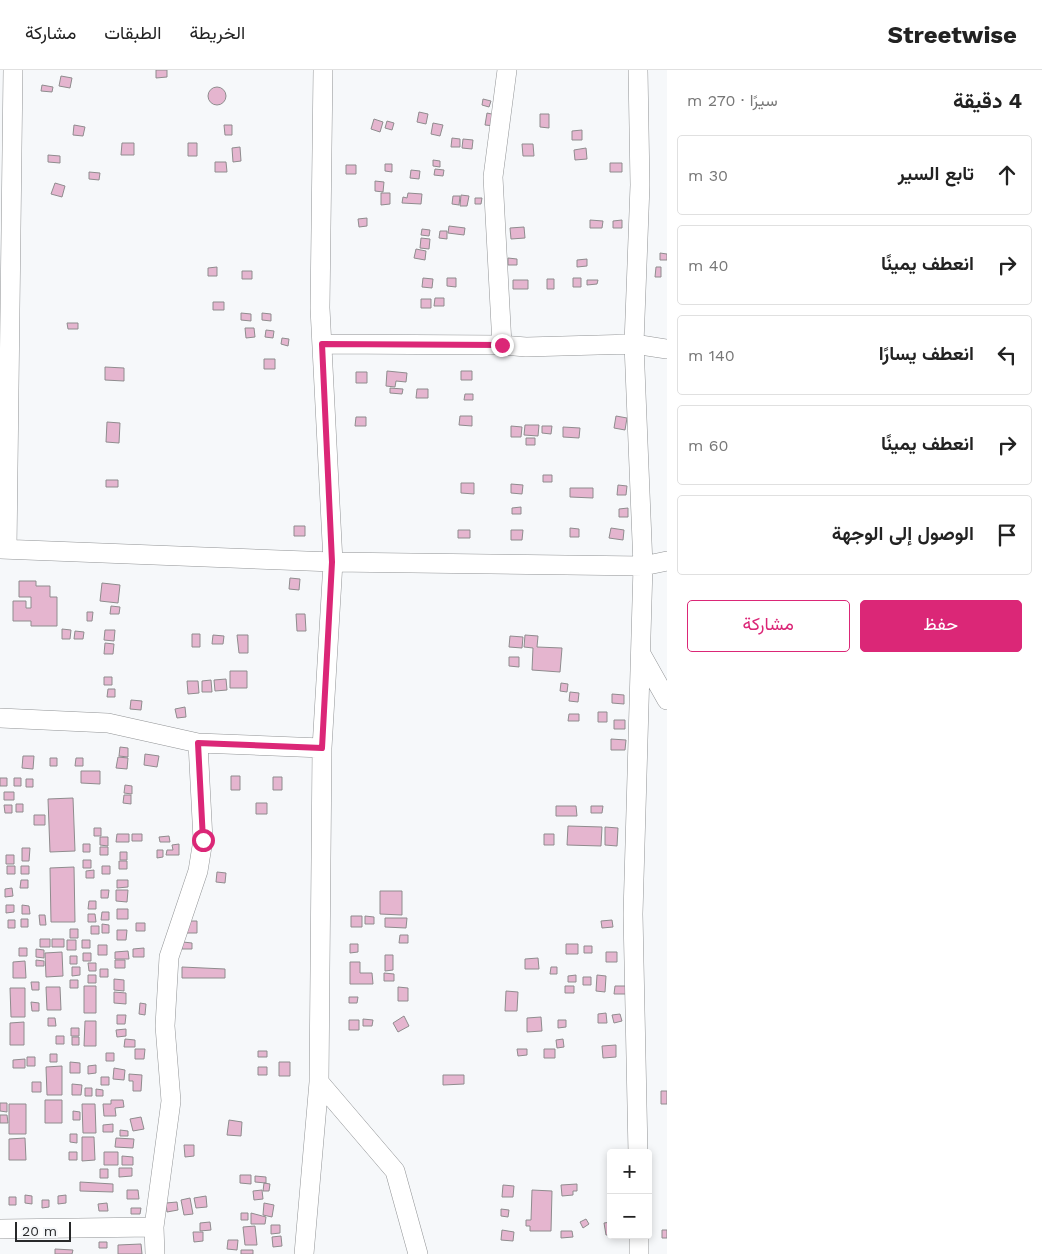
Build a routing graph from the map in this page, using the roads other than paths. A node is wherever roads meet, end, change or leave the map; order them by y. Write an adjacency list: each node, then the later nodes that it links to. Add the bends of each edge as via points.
1 (13, 70): 9 (street)
2 (323, 70): 5 (street)
3 (506, 70): 7 (street, via 493,176)
4 (638, 70): 6 (street, via 640,185)
5 (322, 344): 7 (street); 11 (street)
6 (634, 344): 7 (street); 8 (street); 12 (street)
7 (502, 345)
8 (667, 349)
9 (3, 549): 11 (street)
10 (667, 561): 12 (street)
11 (332, 562): 12 (street); 17 (street)
12 (643, 566): 13 (street)
13 (640, 653): 14 (street); 19 (street, via 634,914)
14 (667, 700)
15 (0, 718): 16 (street, via 108,723)
16 (198, 743): 17 (street); 20 (street, via 203,840 198,871 169,957 165,1026 171,1101)
17 (322, 748): 18 (street)
18 (319, 1082): 24 (street); 25 (street, via 395,1171)
19 (638, 1149)
20 (154, 1227): 21 (street); 23 (street)
21 (0, 1229)
22 (639, 1239): 26 (street)
23 (155, 1254)
24 (304, 1254)
25 (418, 1254)
26 (639, 1254)

